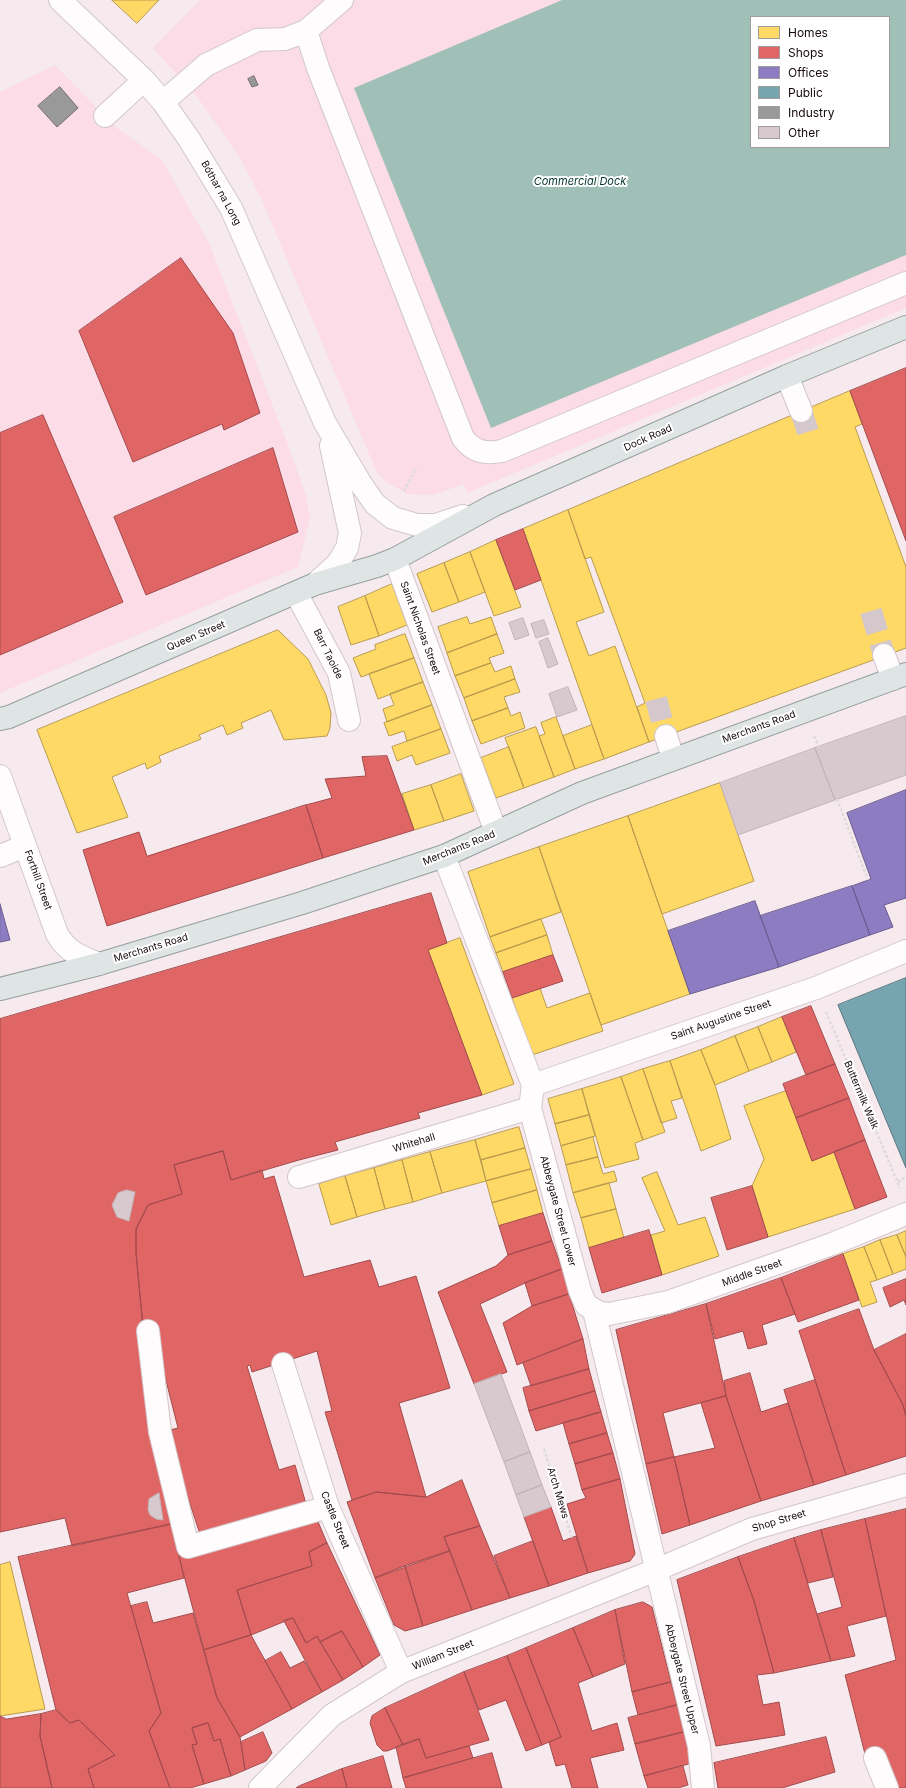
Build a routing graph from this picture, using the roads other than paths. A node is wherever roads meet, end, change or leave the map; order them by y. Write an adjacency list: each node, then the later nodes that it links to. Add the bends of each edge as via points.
1 (60, 0): 4 (street, Bóthar na Long)
2 (342, 0): 3 (street)
3 (306, 32): 5 (street, via 285,39 257,40 223,55 206,65); 7 (street, via 462,438 470,447 479,451 502,451)
4 (144, 80): 5 (street, Bóthar na Long); 6 (street)
5 (163, 102): 11 (street, Bóthar na Long, via 190,139 231,208)
6 (104, 116)
7 (906, 283)
8 (906, 326): 9 (main road, Dock Road)
9 (787, 376): 10 (street); 12 (main road, Dock Road)
10 (801, 412)
11 (325, 423): 12 (street, Bóthar na Long, via 375,504 393,518 417,525 436,525); 14 (street, Bóthar na Long, via 350,533 347,548 338,563)
12 (494, 505): 13 (main road, Dock Road)
13 (394, 559): 14 (main road, Queen Street); 23 (street, Saint Nicholas Street)
14 (315, 584): 15 (main road, Queen Street)
15 (296, 593): 18 (street, Barr Taoide, via 339,673); 19 (main road, Queen Street)
16 (884, 655): 17 (street)
17 (899, 677): 21 (main road, Merchants Road)
18 (349, 720)
19 (3, 723)
20 (666, 736): 21 (street)
21 (673, 758): 23 (main road, Merchants Road, via 582,793)
22 (0, 776): 24 (street, Forthill Street)
23 (496, 832): 26 (main road, Merchants Road)
24 (25, 846): 25 (street); 28 (street, Forthill Street, via 57,934 64,946 75,954)
25 (0, 856)
26 (444, 856): 28 (main road, Merchants Road, via 302,903); 30 (street, Abbeygate Street Lower)
27 (906, 951): 30 (street, Saint Augustine Street, via 816,988)
28 (99, 964): 29 (main road, Merchants Road)
29 (0, 989)
30 (533, 1085): 31 (street, Abbeygate Street Lower)
31 (530, 1108): 32 (street, Whitehall); 34 (street, Abbeygate Street Lower, via 580,1291 586,1305)
32 (299, 1177)
33 (905, 1205): 34 (street, Middle Street, via 832,1244 668,1302 609,1314)
34 (594, 1311): 39 (street, Abbeygate Street Lower)
35 (148, 1331): 38 (street, via 160,1432 188,1547)
36 (283, 1364): 38 (street, Castle Street)
37 (906, 1485): 39 (street, Shop Street, via 752,1529)
38 (328, 1507): 40 (street, Castle Street)
39 (656, 1570): 40 (street, William Street); 43 (street, Abbeygate Street Upper, via 699,1746)
40 (401, 1672): 42 (street, William Street, via 332,1715)
41 (875, 1758): 44 (street)
42 (260, 1788)
43 (703, 1788)
44 (887, 1788)

